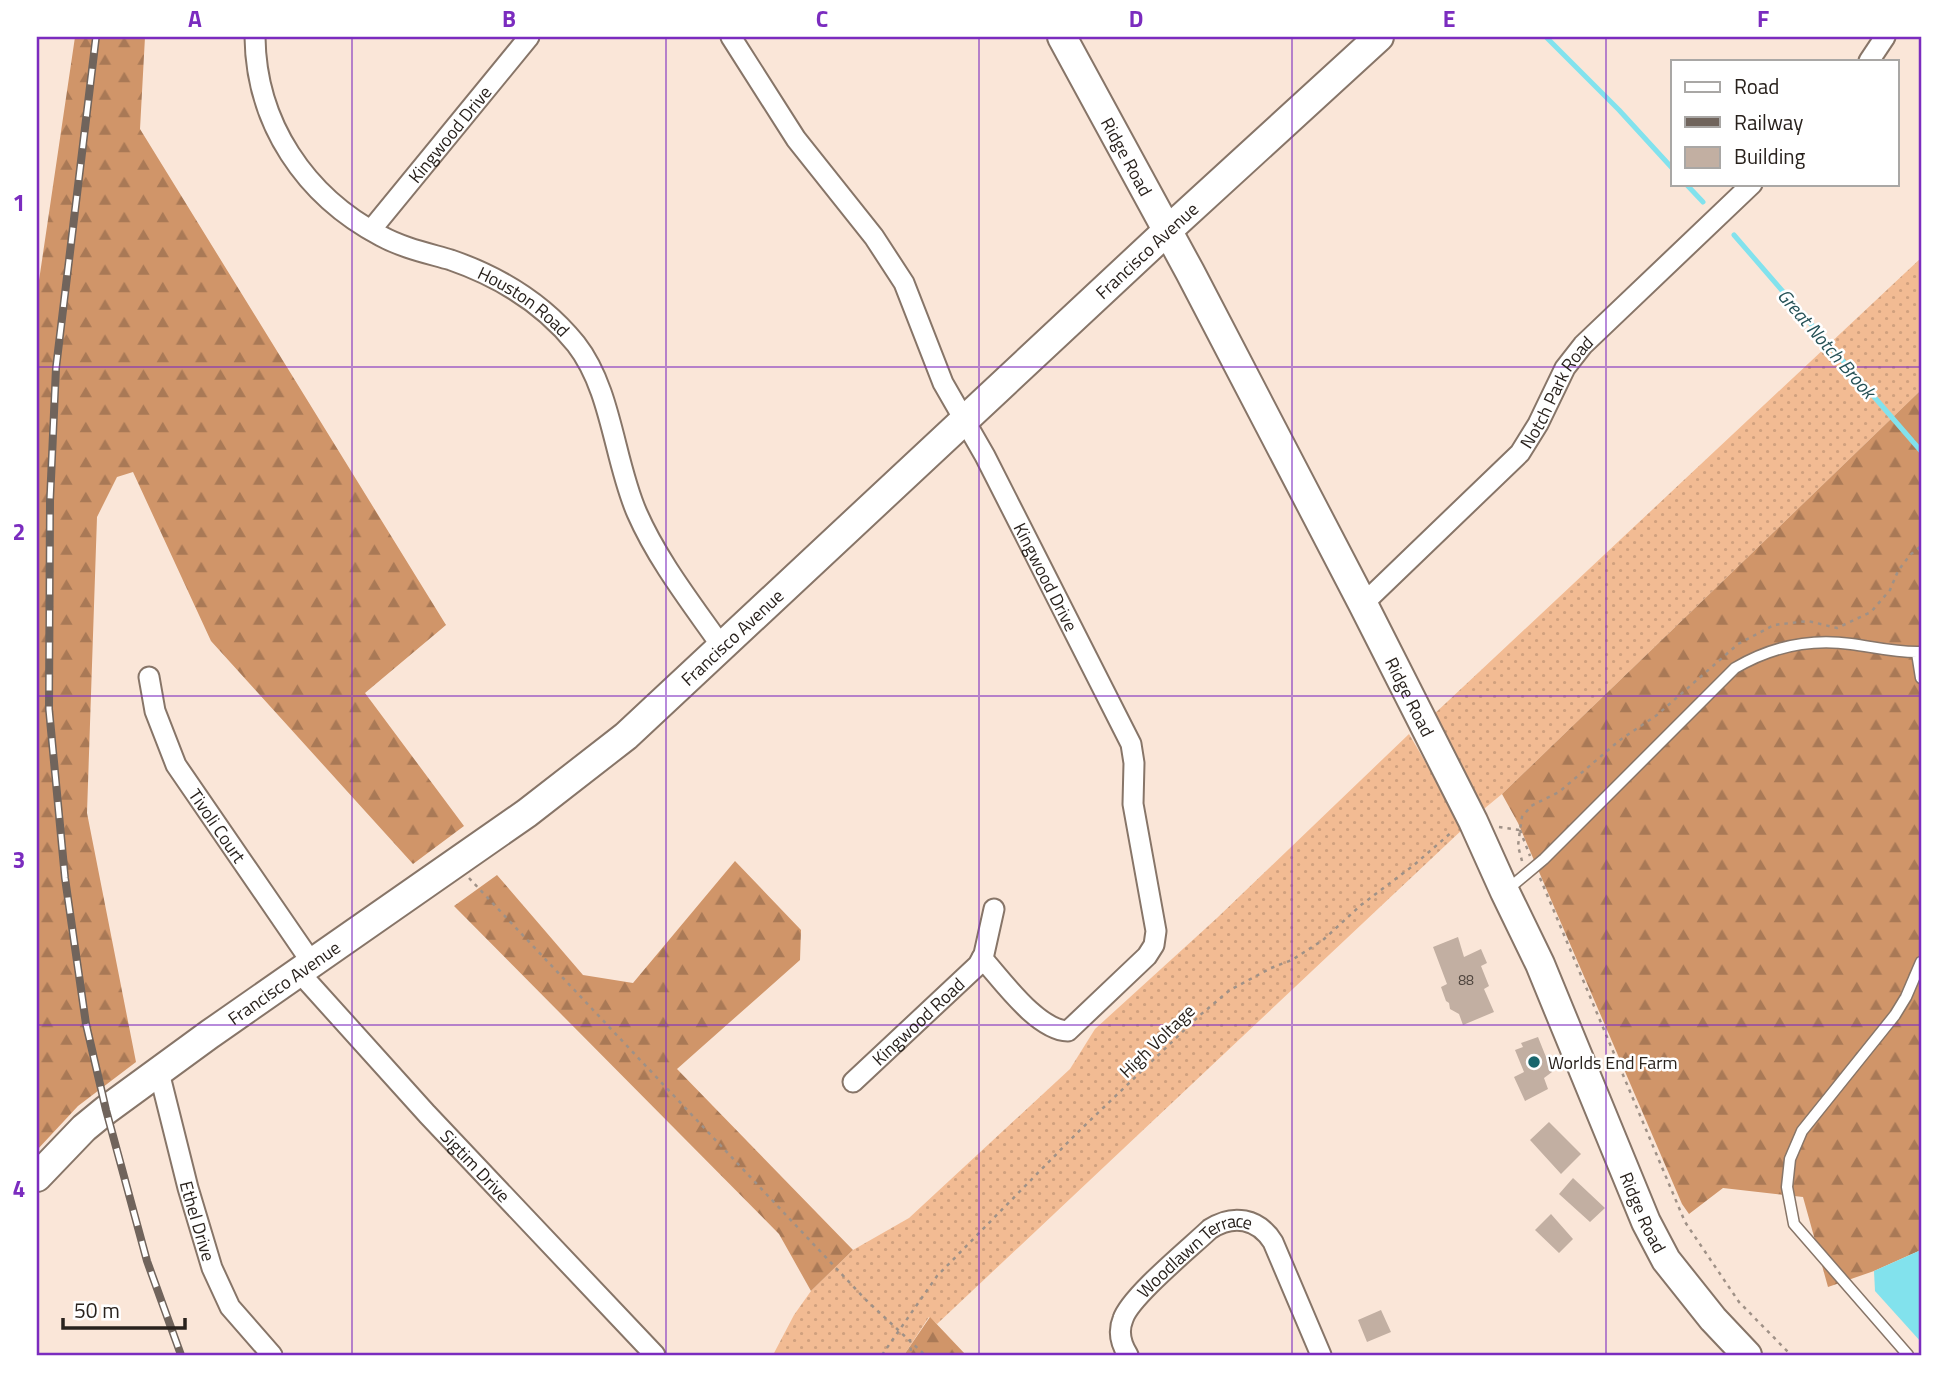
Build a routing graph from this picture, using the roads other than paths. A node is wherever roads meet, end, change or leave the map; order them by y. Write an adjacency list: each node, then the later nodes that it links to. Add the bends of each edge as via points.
1 (254, 37): 9 (street, Houston Road, via 267,111 288,154 328,200)
2 (529, 37): 9 (street, Kingwood Drive)
3 (731, 37): 11 (street, Kingwood Drive, via 796,139 874,237 904,283 943,383)
4 (1062, 37): 10 (main road, Ridge Road)
5 (1379, 37): 10 (main road, Francisco Avenue)
6 (1885, 37): 7 (street)
7 (1870, 60)
8 (1750, 186): 12 (street, Notch Park Road, via 1583,345 1565,368 1520,453)
9 (371, 230): 13 (street, Houston Road, via 511,286 539,306 578,346 604,403 637,513 669,570)
10 (1167, 231): 11 (main road, Francisco Avenue); 12 (main road, Ridge Road)
11 (965, 421): 13 (main road, Francisco Avenue); 19 (street, Kingwood Drive, via 1131,744 1133,804 1156,931 1154,944 1141,963 1068,1031 1059,1031 1037,1017)
12 (1363, 604): 17 (main road, Ridge Road, via 1474,821)
13 (722, 647): 21 (main road, Francisco Avenue, via 626,736 527,813)
14 (1919, 652): 16 (lane); 17 (lane, via 1821,641 1789,645 1752,658 1735,668)
15 (149, 677): 21 (street, Tivoli Court, via 155,711 176,765)
16 (1921, 678)
17 (1505, 892): 29 (main road, Ridge Road, via 1540,964 1646,1222 1666,1260)
18 (994, 909): 19 (street)
19 (982, 958): 23 (street, Kingwood Road)
20 (1921, 962): 30 (lane, via 1895,1015 1801,1131 1790,1159 1787,1187 1794,1224)
21 (306, 967): 22 (main road, Francisco Avenue); 26 (street, Sigtim Drive, via 427,1114)
22 (159, 1072): 24 (main road, Francisco Avenue, via 84,1128); 25 (street, Ethel Drive, via 212,1268 230,1307)
23 (853, 1082)
24 (37, 1177)
25 (272, 1355)
26 (655, 1355)
27 (1128, 1355): 28 (street, Woodlawn Terrace, via 1121,1327 1130,1304 1210,1229 1236,1220 1254,1223 1268,1234)
28 (1321, 1355)
29 (1747, 1355)
30 (1908, 1355)

